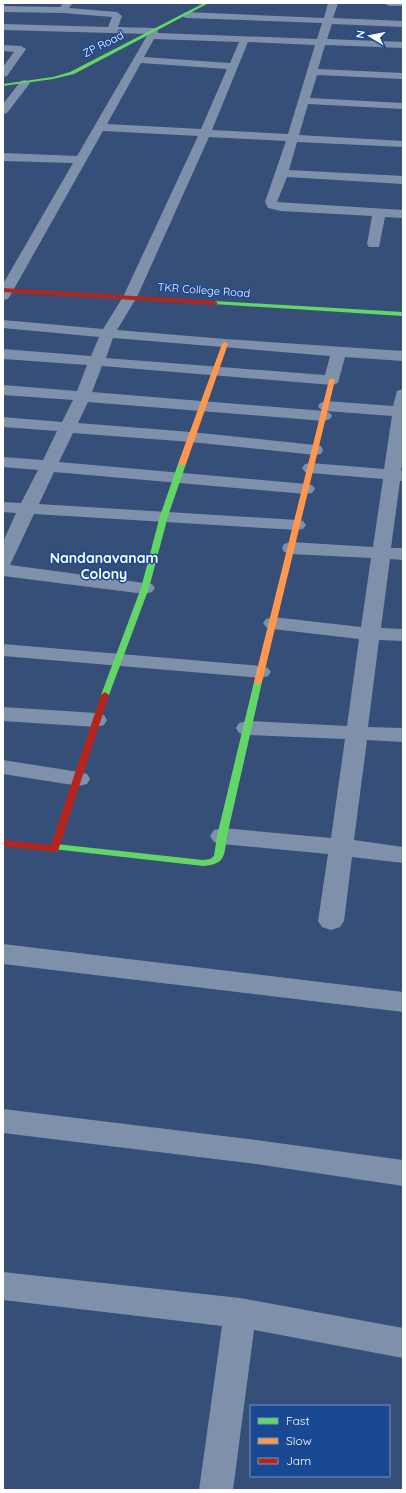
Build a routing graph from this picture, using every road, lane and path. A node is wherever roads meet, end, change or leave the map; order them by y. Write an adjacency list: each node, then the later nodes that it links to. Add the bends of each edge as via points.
1 (207, 3): 8 (street, ZP Road)
2 (333, 3): 9 (street)
3 (389, 3): 4 (street)
4 (403, 4)
5 (66, 7): 6 (street); 12 (street, via 114,14 117,16)
6 (3, 8)
7 (172, 9): 13 (street)
8 (186, 15): 9 (street); 13 (street, ZP Road)
9 (328, 21): 10 (street); 16 (street)
10 (403, 24)
11 (3, 27): 14 (street)
12 (112, 30): 13 (street); 14 (street)
13 (153, 34): 15 (street); 19 (street); 24 (street, ZP Road, via 72,73)
14 (26, 38): 18 (street); 22 (street)
15 (245, 39): 16 (street); 20 (street)
16 (322, 42): 17 (street); 21 (street)
17 (403, 46)
18 (3, 48)
19 (139, 60): 20 (street); 29 (street)
20 (234, 66): 30 (street)
21 (313, 72): 23 (street); 26 (street)
22 (3, 74)
23 (403, 76)
24 (25, 83): 25 (street, ZP Road); 28 (street)
25 (3, 85)
26 (304, 101): 27 (street); 31 (street)
27 (403, 106)
28 (3, 111)
29 (100, 127): 30 (street); 34 (street)
30 (205, 133): 31 (street); 41 (street)
31 (293, 138): 32 (street); 35 (street)
32 (403, 144)
33 (3, 157): 34 (street)
34 (81, 160): 40 (street)
35 (282, 173): 36 (street); 37 (street, via 270,202 272,204)
36 (403, 180)
37 (379, 212): 38 (street); 39 (street)
38 (403, 214)
39 (374, 244)
40 (4, 292): 41 (street, TKR College Road)
41 (130, 297): 42 (street, TKR College Road); 44 (street)
42 (403, 314)
43 (3, 324): 44 (street)
44 (108, 333): 45 (street); 49 (street)
45 (225, 344): 46 (street); 50 (street)
46 (338, 352): 48 (street); 51 (street)
47 (3, 354): 49 (street)
48 (403, 356)
49 (95, 362): 50 (street); 53 (street)
50 (214, 371): 51 (street); 54 (street)
51 (332, 380): 56 (street)
52 (3, 390): 53 (street)
53 (83, 396): 54 (street); 58 (street)
54 (203, 405): 56 (street); 59 (street)
55 (402, 406): 56 (street); 64 (street)
56 (325, 411): 60 (street)
57 (3, 422): 58 (street)
58 (68, 426): 59 (street); 62 (street)
59 (192, 437): 60 (street); 65 (street)
60 (316, 450): 63 (street)
61 (3, 462): 62 (street)
62 (48, 466): 65 (street); 68 (street)
63 (311, 468): 64 (street); 66 (street)
64 (397, 476): 72 (street)
65 (178, 477): 66 (street); 69 (street)
66 (306, 489): 70 (street)
67 (3, 508): 68 (street)
68 (27, 509): 69 (street); 74 (street)
69 (164, 516): 70 (street); 76 (street)
70 (297, 525): 71 (street)
71 (291, 548): 72 (street); 77 (street)
72 (381, 553): 73 (street); 78 (street)
73 (403, 554)
74 (3, 562)
75 (3, 570): 76 (street)
76 (144, 588): 81 (street)
77 (273, 623): 78 (street); 82 (street)
78 (370, 634): 79 (street); 86 (street)
79 (403, 635)
80 (3, 650): 81 (street)
81 (118, 661): 82 (street); 84 (street)
82 (261, 672): 85 (street)
83 (3, 714): 84 (street)
84 (96, 720): 89 (street)
85 (247, 728): 86 (street); 90 (street)
86 (357, 733): 87 (street); 93 (street)
87 (403, 735)
88 (3, 767): 89 (street)
89 (79, 779): 92 (street)
90 (222, 836): 92 (street, via 219,857 213,862 203,863); 93 (street)
91 (3, 843): 92 (street, via 55,849)
92 (56, 847)
93 (342, 847): 94 (street); 95 (street)
94 (403, 855)
95 (332, 922)
96 (3, 954): 97 (street)
97 (403, 1002)
98 (3, 1121): 99 (street)
99 (403, 1173)
100 (3, 1286): 101 (street)
101 (240, 1313): 102 (street); 103 (street)
102 (403, 1343)
103 (216, 1490)

